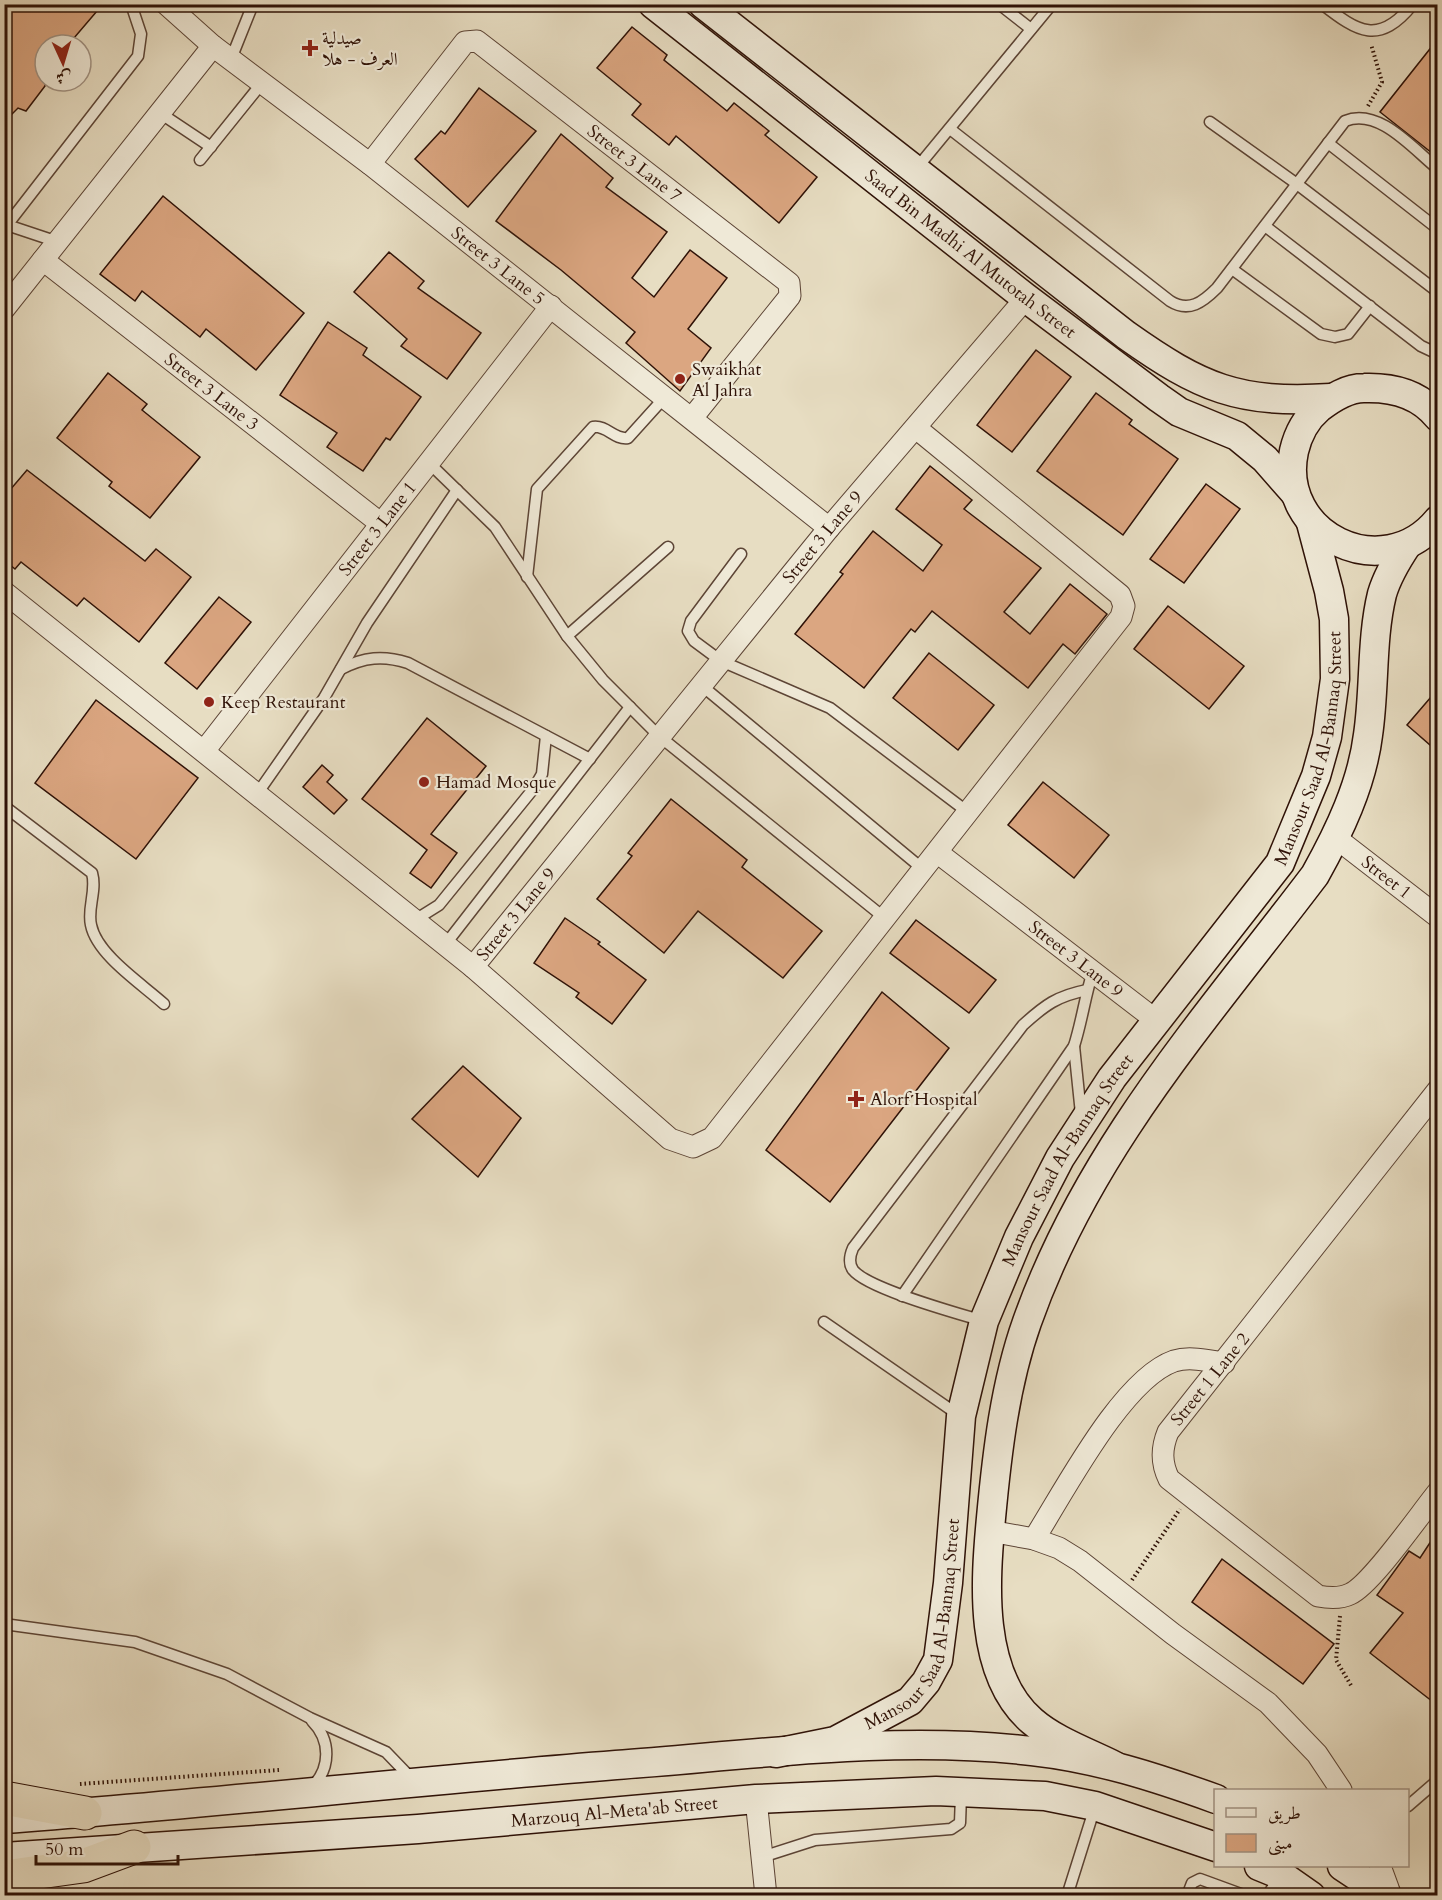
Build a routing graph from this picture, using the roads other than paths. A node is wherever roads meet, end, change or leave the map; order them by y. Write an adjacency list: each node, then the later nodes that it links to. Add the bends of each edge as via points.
1 (131, 4): 24 (lane, via 141,34 138,56)
2 (166, 4): 11 (street, Street 3 Lane 5)
3 (653, 4): 31 (street, Saad Bin Madhi Al Mutotah Street)
4 (703, 4): 22 (street, Saad Bin Madhi Al Mutotah Street)
5 (999, 4): 10 (lane)
6 (1052, 4): 10 (lane)
7 (1413, 4): 9 (lane, via 1392,26 1367,31 1351,26)
8 (253, 5): 12 (lane)
9 (1327, 6)
10 (1031, 29): 16 (lane)
11 (213, 46): 12 (street, Street 3 Lane 5); 14 (street)
12 (231, 59): 13 (street, Street 3 Lane 5)
13 (262, 83): 18 (lane); 20 (street, Street 3 Lane 5)
14 (160, 113): 18 (lane); 27 (street)
15 (1210, 122): 23 (lane)
16 (950, 129): 22 (lane); 29 (lane, via 1176,305 1191,306 1207,298)
17 (1328, 143): 21 (lane, via 1345,121 1361,117 1378,122); 23 (lane); 26 (lane)
18 (211, 147): 19 (lane)
19 (200, 160)
20 (370, 164): 32 (street, Street 3 Lane 5); 40 (street, Street 3 Lane 7, via 465,42 477,40 789,283 790,296)
21 (1437, 169)
22 (916, 170): 38 (street, Saad Bin Madhi Al Mutotah Street, via 1172,368 1216,388 1254,398)
23 (1297, 184): 25 (lane); 30 (lane)
24 (6, 226): 27 (lane)
25 (1265, 226): 29 (lane); 33 (lane)
26 (1437, 229)
27 (58, 242): 28 (street)
28 (44, 260): 34 (street); 46 (street, Street 3 Lane 3)
29 (1232, 269): 33 (lane, via 1312,329 1328,336 1348,334)
30 (1437, 292)
31 (1026, 298): 41 (street, Street 3 Lane 9); 44 (street, Saad Bin Madhi Al Mutotah Street, via 1179,412 1237,436 1265,459)
32 (551, 306): 37 (street, Street 3 Lane 5); 42 (street, Street 3 Lane 1)
33 (1370, 306): 35 (lane)
34 (4, 309)
35 (1437, 354)
36 (1425, 396): 38 (street, via 1385,387 1357,388); 39 (street)
37 (665, 397): 40 (street, Street 3 Lane 5); 52 (lane, via 628,438 593,426 542,483 535,497)
38 (1331, 398): 44 (street, via 1311,416 1297,439 1291,465)
39 (1437, 417)
40 (692, 418): 48 (street, Street 3 Lane 5)
41 (915, 428): 48 (street, Street 3 Lane 9); 65 (street, Street 3 Lane 9, via 1120,595 1124,606 1120,617)
42 (428, 462): 43 (lane); 46 (street, Street 3 Lane 1)
43 (457, 490): 52 (lane, via 495,527); 56 (lane, via 367,623)
44 (1294, 492): 47 (street)
45 (1437, 520): 49 (street)
46 (380, 523): 61 (street, Street 3 Lane 1)
47 (1311, 523): 49 (street, via 1331,539 1355,549 1381,551); 76 (street, Mansour Saad Al-Bannaq Street, via 1331,600 1335,679 1328,737 1316,776 1280,863)
48 (829, 528): 55 (street, Street 3 Lane 9)
49 (1407, 545): 66 (street, Mansour Saad Al-Bannaq Street, via 1383,591 1368,737 1358,780)
50 (668, 547): 54 (lane)
51 (741, 554): 55 (lane, via 689,626 694,641)
52 (528, 577): 54 (lane)
53 (4, 592): 61 (street)
54 (567, 636): 58 (lane)
55 (721, 661): 57 (street, Street 3 Lane 9); 65 (lane, via 830,708)
56 (341, 669): 59 (lane, via 358,661 391,657); 63 (lane)
57 (701, 685): 60 (street, Street 3 Lane 9); 68 (lane)
58 (630, 707): 60 (lane); 62 (lane)
59 (546, 736): 62 (lane); 71 (lane, via 542,774 534,788 438,905)
60 (659, 736): 70 (lane); 73 (street, Street 3 Lane 9)
61 (204, 751): 63 (street)
62 (590, 759): 72 (lane)
63 (257, 794): 71 (street)
64 (4, 806): 75 (lane, via 92,873 90,915 94,935 106,953)
65 (969, 813): 67 (street, Street 3 Lane 9)
66 (1336, 838): 69 (street, Street 1); 86 (street, Mansour Saad Al-Bannaq Street, via 1315,875 1156,1080 1104,1159 1058,1245 1026,1324 1004,1414)
67 (938, 853): 68 (street, Street 3 Lane 9); 74 (street, Street 3 Lane 9)
68 (925, 870): 70 (street, Street 3 Lane 9)
69 (1437, 918)
70 (886, 919): 73 (street, Street 3 Lane 9, via 712,1138 693,1146 670,1139)
71 (415, 920): 72 (street)
72 (445, 945): 73 (street)
73 (473, 967)
74 (1090, 981): 76 (street, Street 3 Lane 9); 77 (lane); 80 (lane, via 1042,1008 1023,1025 853,1248 853,1269)
75 (164, 1004)
76 (1156, 1021): 79 (street, Mansour Saad Al-Bannaq Street)
77 (1074, 1046): 79 (lane); 80 (lane)
78 (1437, 1090): 83 (street, Street 1 Lane 2)
79 (1082, 1124): 81 (street, Mansour Saad Al-Bannaq Street, via 1019,1237)
80 (902, 1296): 81 (lane)
81 (984, 1321): 84 (street, Mansour Saad Al-Bannaq Street)
82 (824, 1322): 84 (lane)
83 (1224, 1363): 85 (street, Street 1 Lane 2, via 1167,1432 1164,1470 1168,1479 1318,1596 1340,1598 1359,1589); 87 (street, via 1193,1358 1175,1360 1130,1391)
84 (961, 1416): 88 (street, Mansour Saad Al-Bannaq Street)
85 (1437, 1492)
86 (990, 1531): 87 (street); 89 (street, Mansour Saad Al-Bannaq Street)
87 (1034, 1539): 96 (street, via 1080,1561 1268,1703 1317,1754)
88 (948, 1583): 89 (street, via 963,1595 973,1595); 92 (street, Mansour Saad Al-Bannaq Street, via 938,1660 910,1701 835,1741)
89 (988, 1583): 93 (street, Mansour Saad Al-Bannaq Street, via 990,1636 1011,1697 1052,1736)
90 (4, 1624): 91 (lane, via 135,1642 228,1674)
91 (310, 1718): 95 (lane, via 386,1752); 97 (lane, via 326,1745 325,1766)
92 (777, 1753): 93 (street, via 954,1744 1034,1751); 95 (street)
93 (1114, 1766): 100 (street)
94 (1437, 1780): 103 (lane)
95 (414, 1781): 97 (street)
96 (1340, 1789)
97 (306, 1791): 101 (street)
98 (961, 1791): 102 (street, Marzouq Al-Meta'ab Street); 104 (street, Marzouq Al-Meta'ab Street, via 1045,1796); 109 (lane, via 960,1823 951,1829 815,1840)
99 (4, 1798): 101 (highway)
100 (1214, 1798)
101 (80, 1799): 105 (street)
102 (756, 1799): 106 (street, Marzouq Al-Meta'ab Street, via 418,1829); 109 (street)
103 (1409, 1804)
104 (1095, 1806): 107 (street, Marzouq Al-Meta'ab Street); 116 (lane)
105 (4, 1819)
106 (134, 1846): 108 (street, Marzouq Al-Meta'ab Street); 112 (highway, via 82,1866)
107 (1214, 1847)
108 (4, 1857)
109 (762, 1857): 115 (street)
110 (1344, 1867): 119 (street)
111 (1380, 1867): 119 (street)
112 (4, 1877)
113 (1269, 1879): 118 (street)
114 (1242, 1895): 117 (lane, via 1200,1879 1192,1883)
115 (766, 1896)
116 (1067, 1896)
117 (1187, 1896)
118 (1311, 1896)
119 (1389, 1896)

